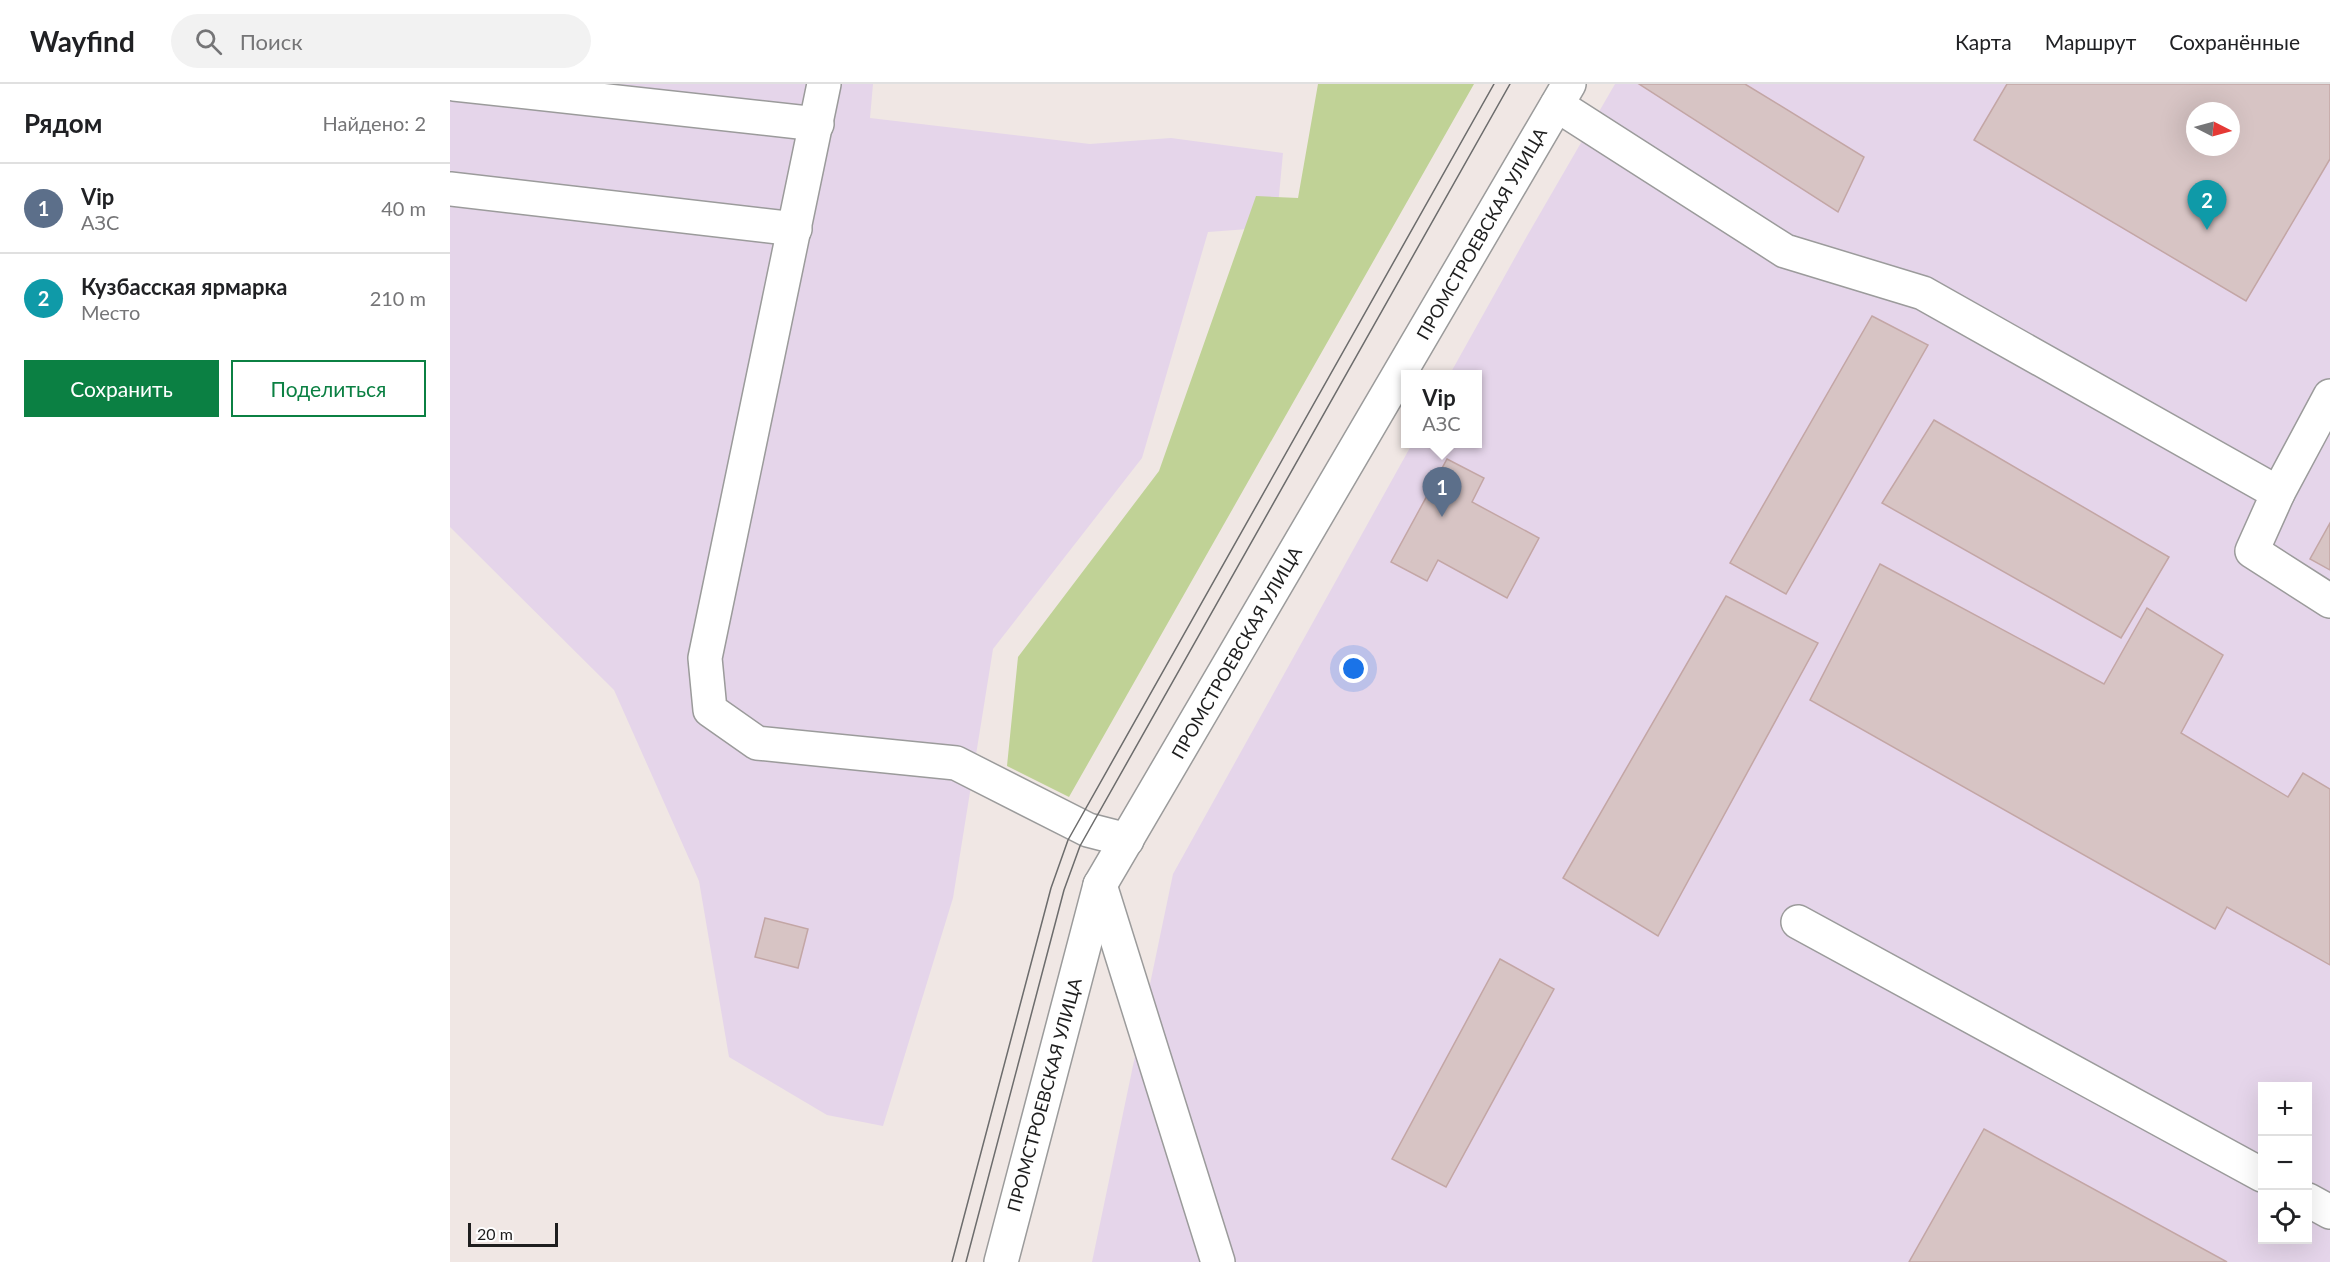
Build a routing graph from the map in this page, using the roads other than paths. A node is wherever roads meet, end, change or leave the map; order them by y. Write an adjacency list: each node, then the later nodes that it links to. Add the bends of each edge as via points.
1 (454, 84): 4 (street)
2 (824, 84): 4 (street)
3 (1563, 94): 7 (street, ПРОМСТРОЕВСКАЯ УЛИЦА); 10 (street, via 1785,251 1923,293)
4 (817, 124): 6 (street)
5 (450, 189): 6 (street)
6 (795, 229): 12 (street, via 705,658 710,710 757,744 956,763 1088,830)
7 (1402, 370)
8 (1401, 371): 12 (street, ПРОМСТРОЕВСКАЯ УЛИЦА)
9 (2330, 396): 10 (street)
10 (2278, 493): 11 (street, via 2252,551)
11 (2330, 601)
12 (1127, 840): 13 (street, ПРОМСТРОЕВСКАЯ УЛИЦА)
13 (1100, 885): 18 (street, ПРОМСТРОЕВСКАЯ УЛИЦА); 19 (street)
14 (1798, 922): 15 (street)
15 (2258, 1173)
16 (2312, 1203): 17 (street)
17 (2330, 1212)
18 (1001, 1262)
19 (1218, 1262)

